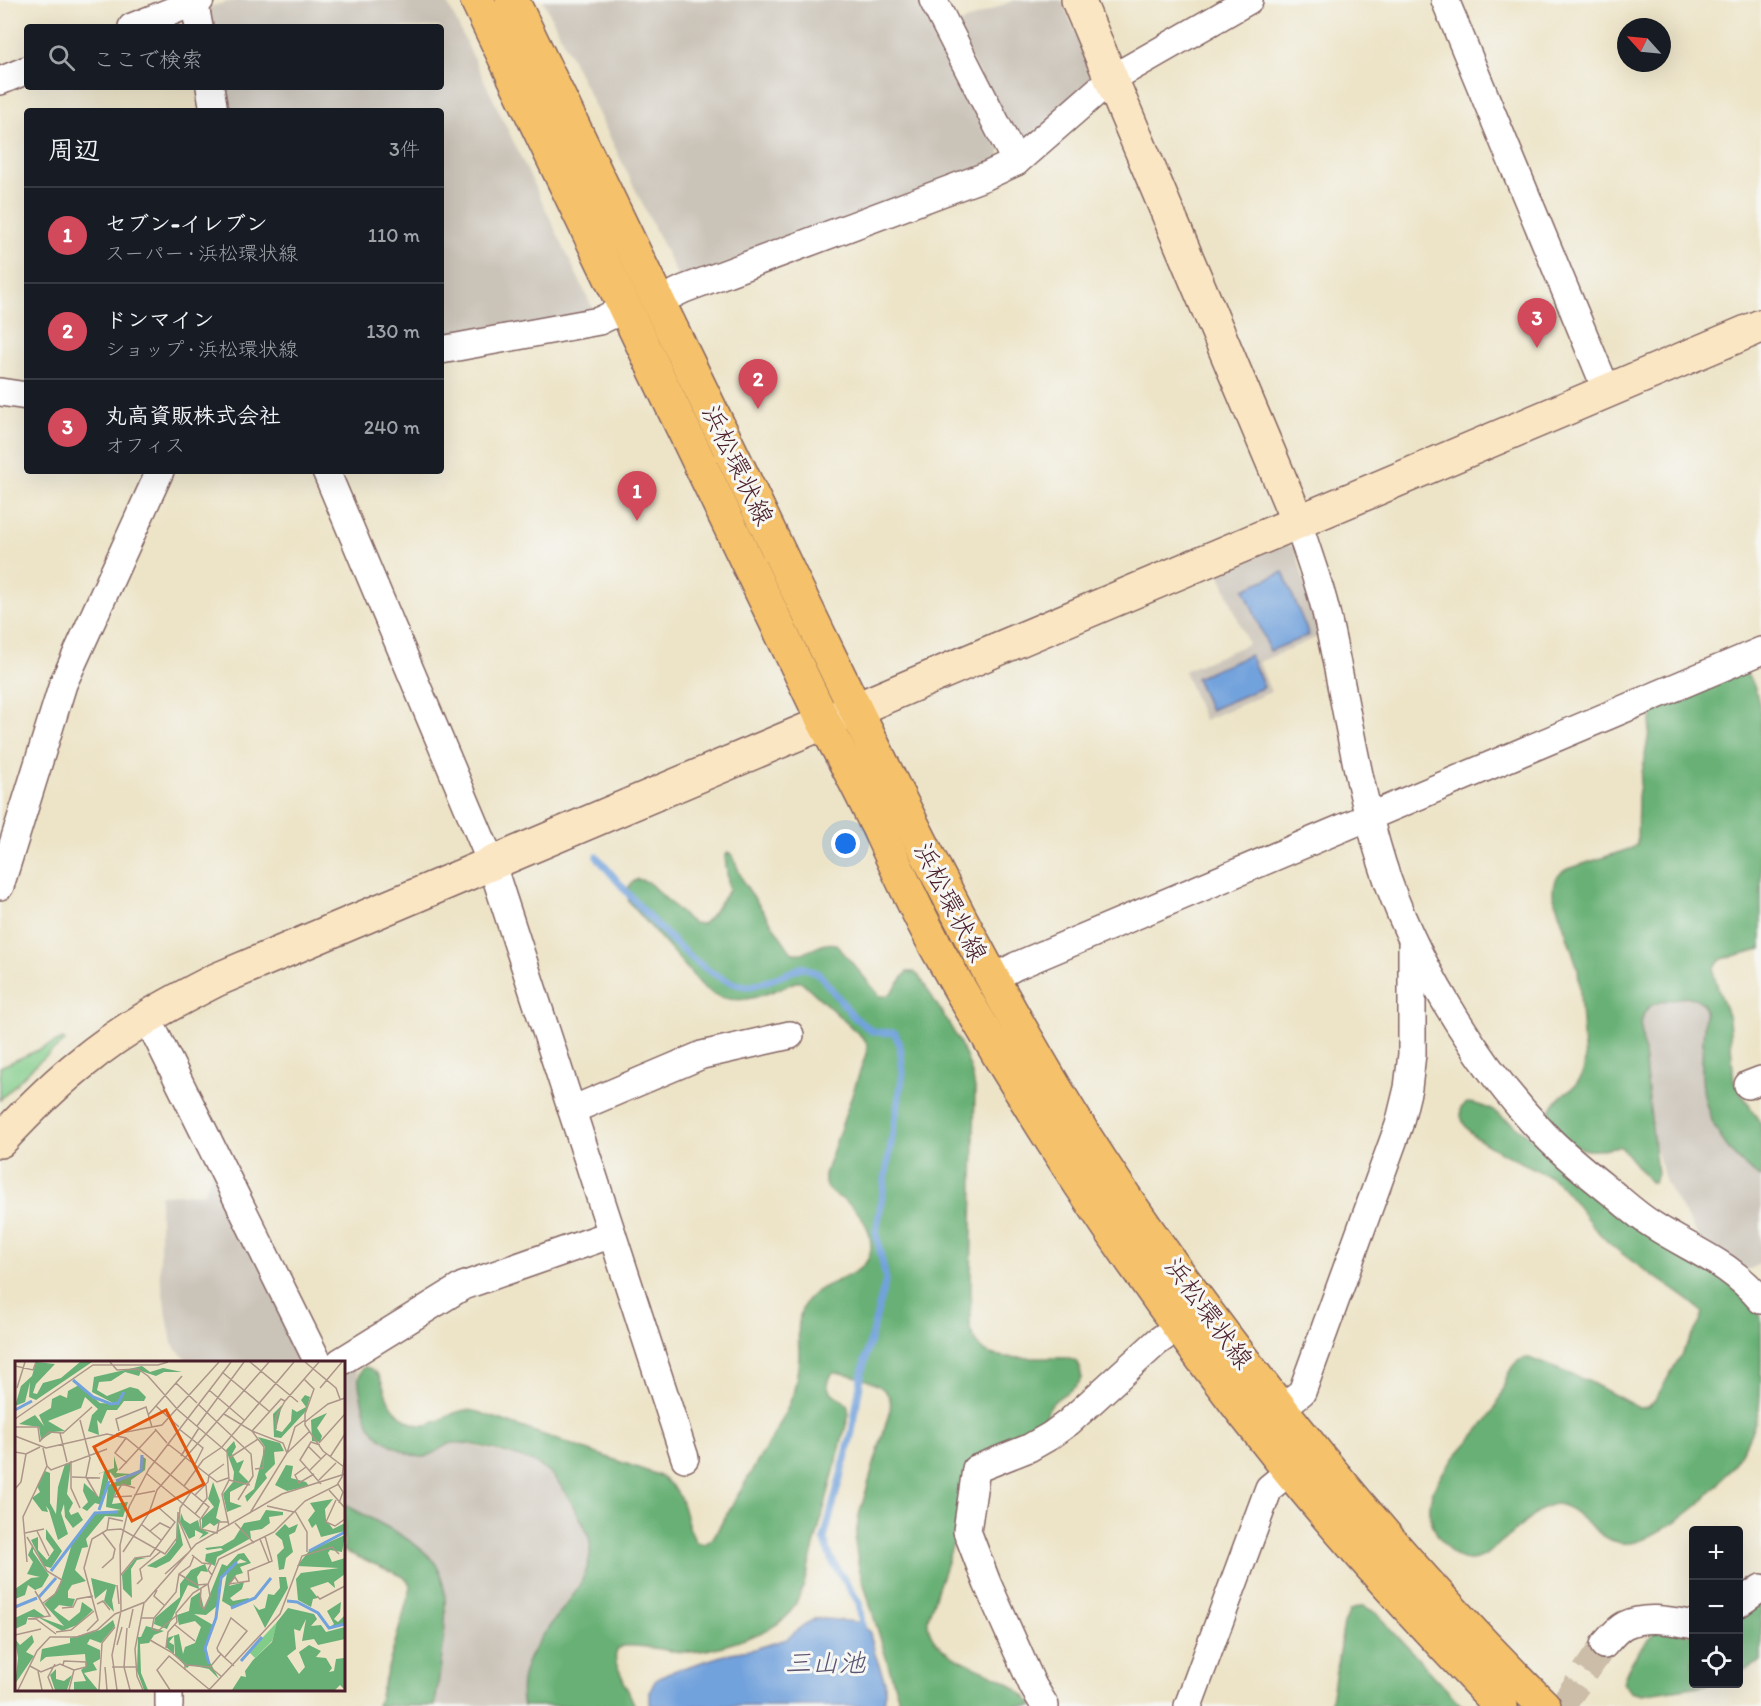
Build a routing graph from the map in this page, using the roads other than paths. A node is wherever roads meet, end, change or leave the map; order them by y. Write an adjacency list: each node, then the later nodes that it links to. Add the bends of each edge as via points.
1 (477, 0): 16 (main road, 浜松環状線)
2 (512, 0): 15 (main road, 浜松環状線)
3 (933, 0): 14 (street)
4 (1078, 0): 10 (street)
5 (1249, 0): 10 (street)
6 (1445, 0): 19 (street)
7 (197, 7): 8 (street)
8 (142, 24)
9 (24, 71): 11 (street)
10 (1111, 79): 14 (street); 24 (street)
11 (0, 81)
12 (210, 90): 13 (street)
13 (214, 108)
14 (1016, 162): 15 (street)
15 (659, 301): 26 (main road, 浜松環状線)
16 (624, 309): 18 (street, via 599,321); 27 (main road, 浜松環状線)
17 (1761, 326): 19 (street)
18 (444, 349)
19 (1607, 391): 24 (street)
20 (0, 392): 21 (street)
21 (24, 396)
22 (159, 474): 30 (street, via 63,684)
23 (327, 474): 29 (street)
24 (1298, 522): 26 (street); 28 (street, via 1325,610)
25 (1761, 651): 28 (street)
26 (855, 708): 27 (street); 32 (main road, 浜松環状線)
27 (824, 722): 29 (street); 39 (main road, 浜松環状線, via 916,910 972,1010 1076,1177)
28 (1369, 817): 31 (street, via 1382,864); 32 (street, via 1016,966)
29 (491, 862): 33 (street, via 242,968); 35 (street)
30 (0, 886)
31 (1412, 940): 38 (street, via 1474,1046 1545,1135 1644,1220 1725,1266); 42 (street, via 1412,1054 1399,1125 1302,1392)
32 (992, 980): 42 (main road, 浜松環状線, via 1116,1182)
33 (147, 1017): 36 (street, via 75,1068); 40 (street)
34 (790, 1035): 35 (street, via 702,1055)
35 (572, 1110): 37 (street)
36 (0, 1141)
37 (612, 1234): 41 (street, via 463,1286); 43 (street)
38 (1761, 1300)
39 (1179, 1326): 44 (main road, 浜松環状線); 49 (street, via 1050,1436 976,1469 967,1531)
40 (318, 1361)
41 (342, 1361)
42 (1280, 1409): 52 (main road, 浜松環状線, via 1422,1579)
43 (685, 1458)
44 (1290, 1471): 50 (street, via 1269,1488); 51 (main road, 浜松環状線, via 1384,1581)
45 (1761, 1588): 46 (street)
46 (1743, 1601)
47 (1689, 1624): 48 (street, via 1643,1620 1625,1625)
48 (1604, 1645)
49 (1045, 1706)
50 (1188, 1706)
51 (1501, 1706)
52 (1544, 1706)

